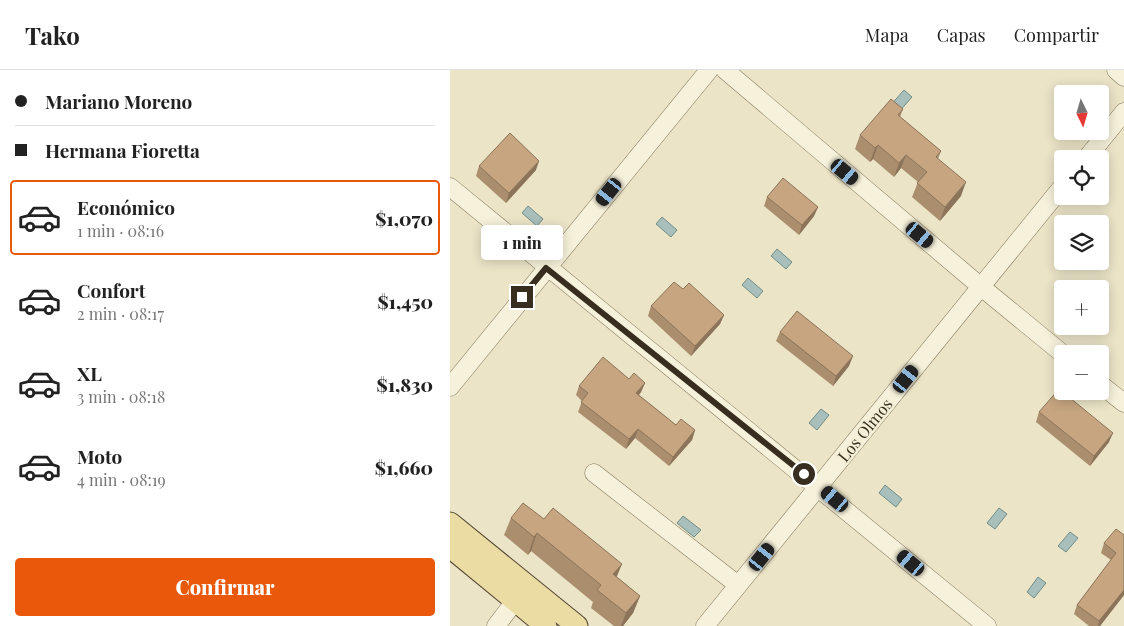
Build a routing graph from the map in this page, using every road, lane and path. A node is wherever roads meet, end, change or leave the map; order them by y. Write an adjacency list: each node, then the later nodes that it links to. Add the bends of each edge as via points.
1 (709, 70): 9 (street)
2 (726, 70): 10 (street)
3 (1116, 70): 4 (street)
4 (1124, 77)
5 (1124, 112): 6 (street)
6 (1093, 150)
7 (450, 187): 9 (street)
8 (1054, 197): 10 (street, Los Olmos)
9 (546, 268): 12 (street); 16 (street)
10 (980, 286): 11 (street); 16 (street, Los Olmos)
11 (1054, 347)
12 (450, 387)
13 (1109, 391): 14 (street)
14 (1124, 403)
15 (594, 474): 19 (street)
16 (819, 486): 19 (street, Los Olmos); 25 (street)
17 (450, 523): 23 (main road)
18 (450, 547): 20 (main road)
19 (738, 586): 24 (street, Los Olmos)
20 (515, 601): 21 (street); 22 (main road)
21 (496, 626)
22 (546, 626)
23 (577, 626)
24 (705, 626)
25 (988, 626)

